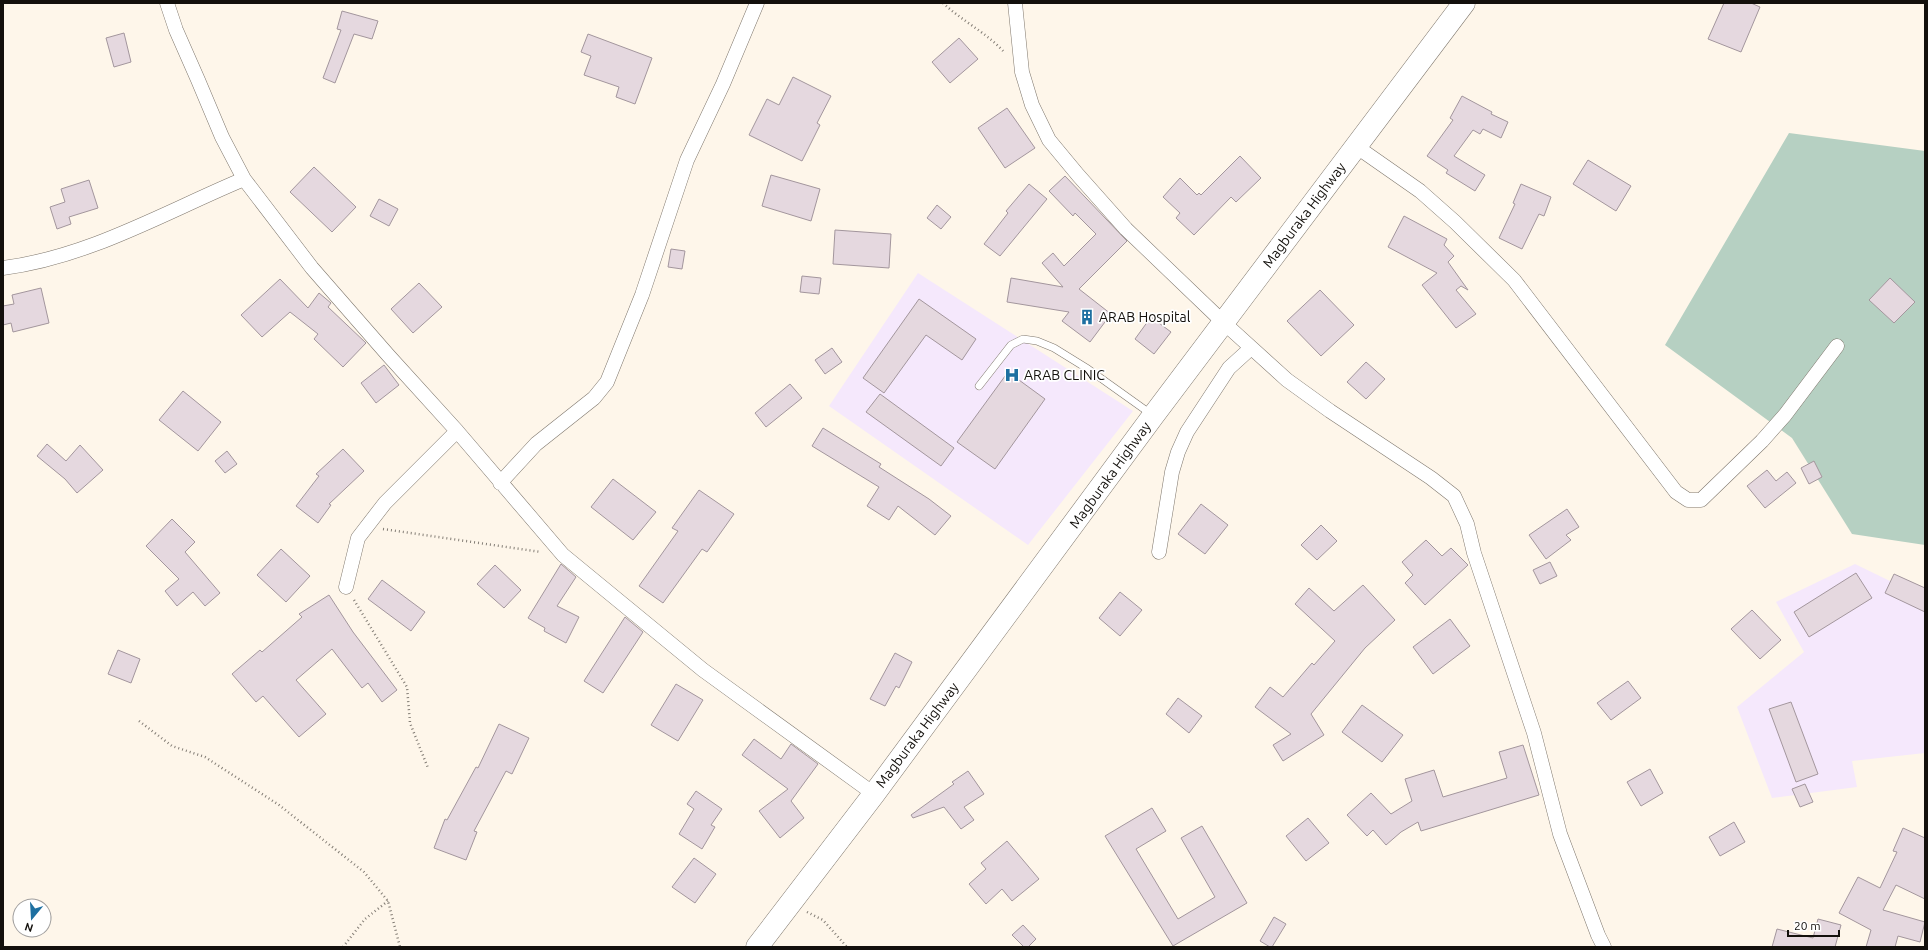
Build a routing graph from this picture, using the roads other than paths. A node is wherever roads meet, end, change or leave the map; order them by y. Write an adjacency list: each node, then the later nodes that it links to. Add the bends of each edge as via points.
1 (168, 3): 6 (street, via 176,30 222,137)
2 (757, 3): 14 (street, via 687,160 642,295 607,382 594,398 536,444)
3 (1015, 3): 8 (street, via 1022,72 1032,104 1049,140 1126,229)
4 (1464, 3): 5 (main road, Magburaka Highway)
5 (1357, 147): 8 (main road, Magburaka Highway); 9 (street, via 1420,191 1514,280 1676,492 1688,500 1701,500 1762,441)
6 (244, 179): 7 (street, via 107,240 32,265); 13 (street, via 312,268)
7 (3, 268)
8 (1223, 322): 10 (street); 12 (main road, Magburaka Highway)
9 (1837, 346)
10 (1252, 348): 15 (street, via 1229,368 1187,432 1172,472); 19 (street, via 1287,380 1454,496 1467,524 1474,553 1534,733 1560,834)
11 (979, 386): 12 (lane, via 1011,345 1023,339 1037,341 1081,365)
12 (1153, 416): 17 (main road, Magburaka Highway)
13 (457, 430): 14 (street); 16 (street, via 384,503 366,526 358,538)
14 (500, 483): 17 (street, via 563,555 703,670)
15 (1159, 552)
16 (346, 587)
17 (874, 794): 18 (main road, Magburaka Highway)
18 (757, 947)
19 (1604, 947)

